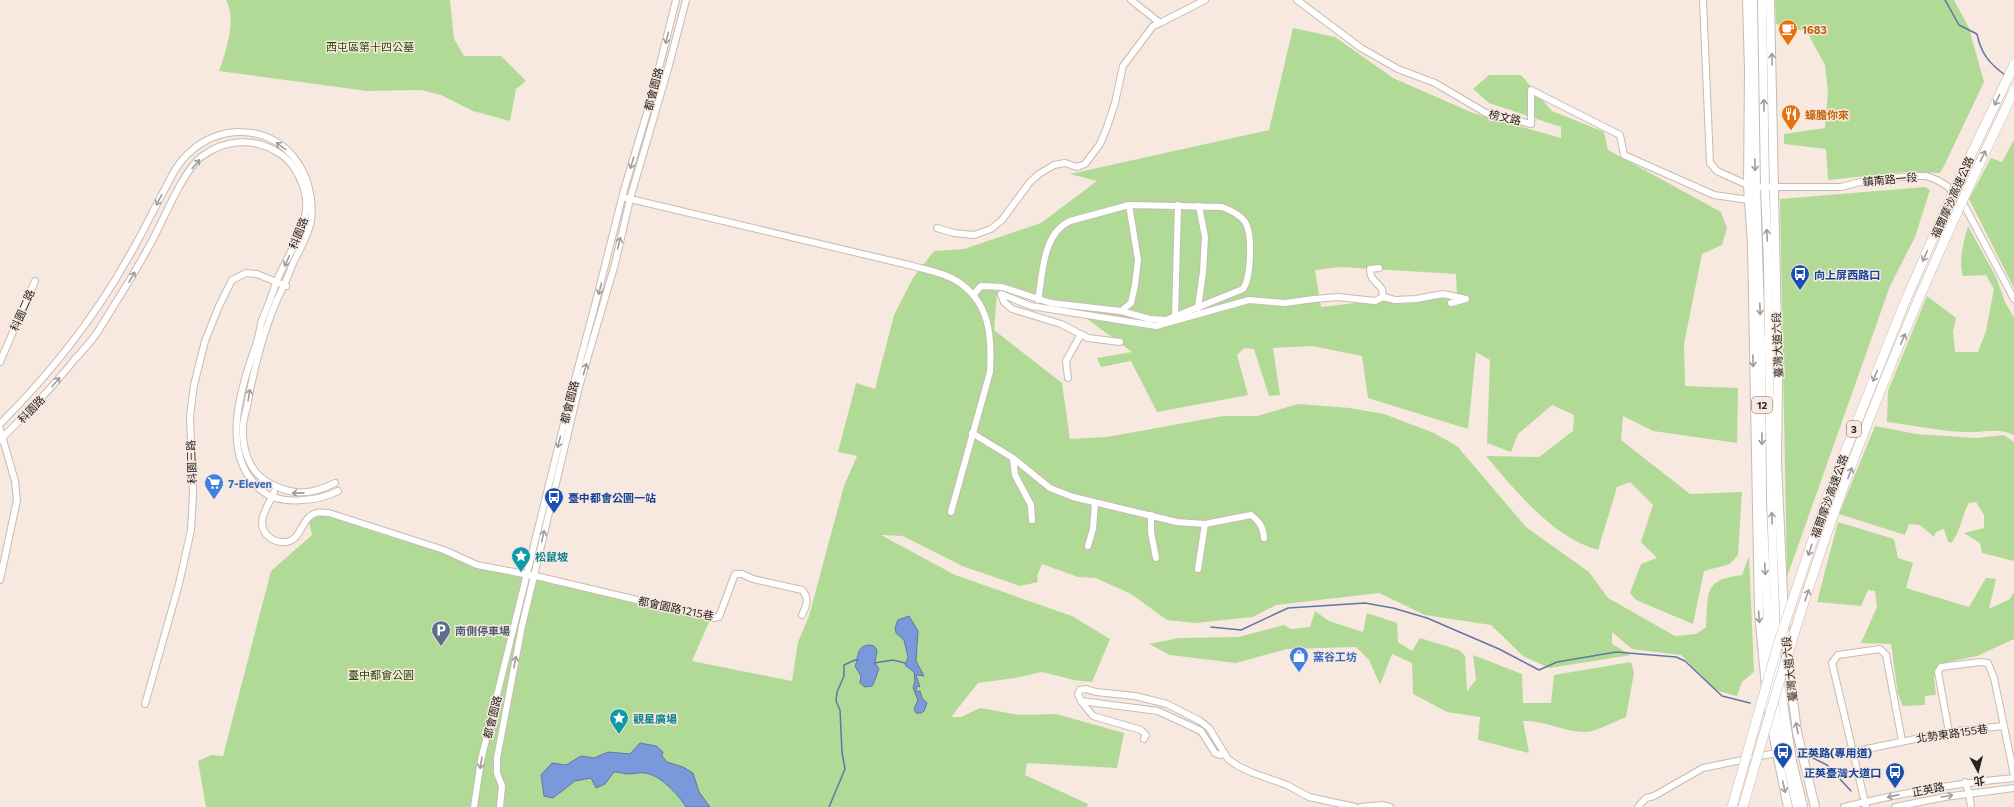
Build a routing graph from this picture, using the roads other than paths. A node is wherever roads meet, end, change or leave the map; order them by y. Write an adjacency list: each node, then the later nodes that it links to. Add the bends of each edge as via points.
1 (676, 0): 16 (street, 都會園路, one-way to 16, via 652,96)
2 (686, 0): 17 (street, 都會園路)
3 (1131, 0): 11 (street)
4 (1205, 0): 11 (street)
5 (1297, 0): 18 (street, 榜文路, via 1361,48 1398,69 1435,83 1486,114 1531,124 1531,90 1620,135 1624,155 1714,195)
6 (1702, 0): 14 (street, 鎮南路一段, via 1710,163 1717,171)
7 (1747, 0): 14 (main road, 臺灣大道六段 / 12)
8 (1754, 0): 14 (main road, 臺灣大道六段 / 12, one-way to 14)
9 (1762, 0): 15 (main road, 臺灣大道六段 / 12, one-way to 9)
10 (1770, 0): 15 (main road, 臺灣大道六段 / 12, one-way to 10)
11 (1160, 23): 22 (street, via 1153,26 1123,66 1116,103 1106,130 1100,144 1085,164 1077,167 1065,163 1054,165 1039,174 1002,220 991,229 974,235)
12 (2014, 65): 85 (highway, 福爾摩沙高速公路 / 3, one-way to 85, bridge, via 1954,190 1904,304 1826,500 1778,644)
13 (2014, 91): 86 (highway, 福爾摩沙高速公路 / 3, one-way to 13, bridge, via 1782,669 1833,516 1877,401 1959,204)
14 (1752, 186): 15 (street, 鎮南路一段); 18 (main road, 臺灣大道六段 / 12); 88 (main road, 臺灣大道六段 / 12, one-way to 88, via 1761,346 1762,501 1770,665 1774,702)
15 (1769, 187): 29 (street, 鎮南路一段, via 1841,187 1868,180 1915,176 1937,180 1947,186 1963,203); 89 (main road, 臺灣大道六段 / 12, one-way to 15, via 1792,761 1777,664 1771,501); 90 (main road, 臺灣大道六段 / 12, one-way to 15, via 1797,732 1785,638 1777,462 1778,381)
16 (622, 197): 17 (street); 57 (street, 都會園路, one-way to 57, via 574,383)
17 (630, 199): 27 (street, via 913,266 956,280); 57 (street, 都會園路, one-way to 17, via 580,387 615,264)
18 (1748, 200): 71 (main road, 臺灣大道六段 / 12, one-way to 71, via 1752,244 1759,612 1768,708)
19 (1129, 205): 20 (street); 30 (street, via 1070,221 1055,232 1048,246); 33 (street, via 1138,260 1131,303)
20 (1178, 205): 21 (street); 34 (street)
21 (1199, 206): 32 (street, via 1205,237); 32 (street, via 1222,207 1237,215 1245,222 1250,247 1249,275 1243,289)
22 (937, 228)
23 (1379, 268): 28 (street, via 1370,269 1370,275 1382,289)
24 (35, 281): 37 (street, 科園二路)
25 (276, 283): 26 (street, 科園三路); 42 (street, 科園路, one-way to 25, via 35,406 99,331 131,278 187,174 200,158 218,147 244,141 264,144 285,156 303,186 306,199 304,219); 47 (street, 科園路, via 243,383 236,435 242,463 247,472 260,489); 63 (street, 科園三路, via 257,274 246,273 232,280 204,346 194,385 190,416 193,495 191,530 179,584)
26 (286, 286): 39 (street, 科園路, one-way to 39, via 311,223 312,204 309,186 294,157 269,138 253,132 234,132 212,138 178,164 128,259 84,328 56,365); 45 (street, 科園路, one-way to 26, via 261,479 248,460 242,424 260,352 277,300)
27 (974, 294): 30 (street, via 981,286 1002,287); 41 (street, via 988,322 992,351 990,372)
28 (1383, 297): 31 (street, via 1395,300 1416,299 1443,294 1466,300); 35 (street, via 1375,300 1338,297 1285,303 1249,300 1156,326 1031,306 1000,294 1012,309 1061,324)
29 (2014, 299)
30 (1038, 300): 33 (street)
31 (1451, 303)
32 (1198, 308): 34 (street)
33 (1121, 311): 34 (street, via 1150,319 1166,320)
34 (1175, 317)
35 (1081, 334): 36 (street, via 1088,338); 38 (street, via 1066,361)
36 (1120, 342)
37 (0, 362)
38 (1068, 378)
39 (0, 424)
40 (0, 429): 42 (street)
41 (972, 433): 43 (street); 49 (street)
42 (2, 438): 58 (street, via 16,481 17,500)
43 (1013, 458): 48 (street, via 1050,488); 51 (street, via 1015,475 1031,506)
44 (335, 483): 45 (street, 科園路, one-way to 45, via 297,494)
45 (276, 487): 47 (street)
46 (338, 491): 47 (street, 科園路, via 310,499 291,500)
47 (273, 496): 57 (street, via 263,514 262,522 263,529 273,540 290,541 296,538 306,520 316,513 329,513 444,550 477,565)
48 (1095, 503): 50 (street); 54 (street, via 1093,529)
49 (951, 512)
50 (1151, 516): 52 (street, via 1177,522); 55 (street)
51 (1032, 520)
52 (1205, 524): 53 (street, via 1251,515 1263,528); 56 (street)
53 (1264, 538)
54 (1088, 546)
55 (1156, 558)
56 (1198, 569)
57 (534, 576): 59 (street, 都會園路1215巷, via 713,618 719,617 735,574 742,574 802,590 808,602); 60 (street, 都會園路); 61 (street, 都會園路)
58 (0, 580)
59 (802, 615)
60 (515, 624): 61 (street); 64 (street, 都會園路)
61 (522, 626): 65 (street, 都會園路, one-way to 61)
62 (1081, 701): 68 (street, via 1093,716 1141,730 1146,735); 72 (street, via 1158,711 1200,731 1215,753); 72 (street, via 1078,694 1080,690 1086,689 1158,701 1209,728)
63 (145, 704)
64 (490, 721): 65 (street); 79 (street, 都會園路, one-way to 79)
65 (503, 724): 80 (street, 都會園路, via 497,764 502,786)
66 (2004, 726): 67 (street, 北勢東路155巷); 67 (street, via 1991,668 1988,663 1980,662 1941,667 1938,672); 73 (street)
67 (1949, 732): 69 (street, 北勢東路155巷)
68 (1144, 739)
69 (1902, 741): 70 (street, 北勢東路155巷); 70 (street, 北勢東路155巷, via 1886,655 1880,650 1838,655 1832,663)
70 (1852, 752): 77 (street)
71 (1776, 753): 84 (street, via 1703,768 1646,798); 87 (main road, 臺灣大道六段 / 12, one-way to 87)
72 (1224, 754): 81 (street, via 1238,766 1287,785 1309,797)
73 (2014, 777): 74 (street, 正英路)
74 (1965, 782): 76 (street); 77 (street, 正英路, one-way to 77)
75 (2014, 788): 76 (street, 正英路)
76 (1969, 793): 78 (street, 正英路, one-way to 76); 93 (street)
77 (1866, 805): 91 (street, 正英路)
78 (1916, 805): 92 (street, 正英路)
79 (474, 807)
80 (500, 807)
81 (1355, 807)
82 (1360, 807): 83 (street)
83 (1390, 807)
84 (1638, 807)
85 (1732, 807)
86 (1744, 807)
87 (1788, 807)
88 (1797, 807)
89 (1803, 807)
90 (1814, 807)
91 (1844, 807)
92 (1895, 807)
93 (1971, 807)

